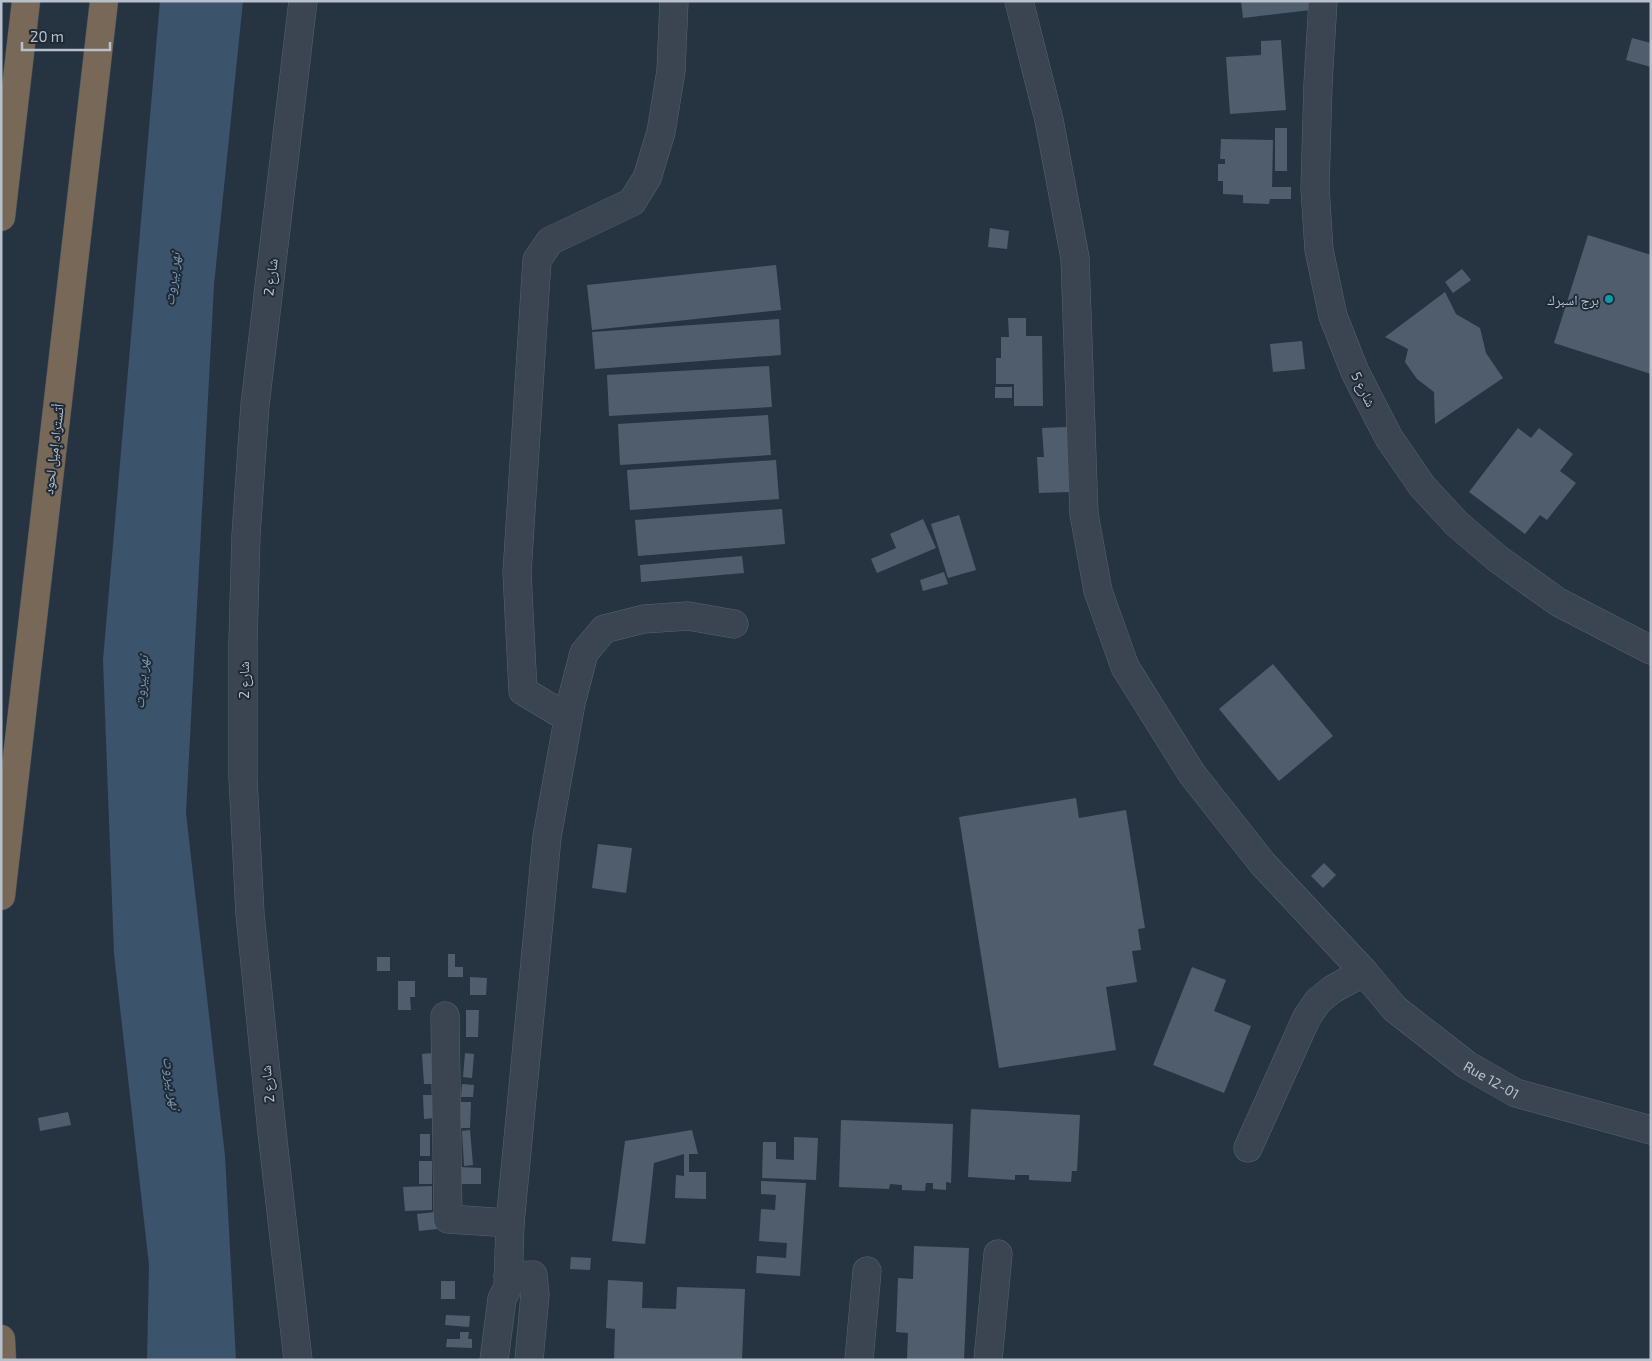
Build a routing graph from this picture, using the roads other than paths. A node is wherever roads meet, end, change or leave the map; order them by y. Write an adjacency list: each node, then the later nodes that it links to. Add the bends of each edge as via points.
1 (26, 1): 7 (highway)
2 (104, 1): 11 (highway, أتستراد إميل لحود)
3 (303, 1): 22 (street, شارع 2, via 255,405 243,641 243,778 250,914)
4 (674, 1): 10 (street, via 671,71 661,132 647,178 632,202 550,241 537,260 517,573 523,691)
5 (1323, 1): 9 (street, شارع 5, via 1315,188 1319,250 1333,316 1355,372 1395,446 1422,486 1457,524 1498,559 1558,602)
6 (1022, 5): 12 (street, Rue 12-01, via 1049,120 1075,258 1084,514 1098,591 1125,668 1192,774 1263,864)
7 (1, 217)
8 (734, 624): 10 (street, via 688,616 644,618 604,629 584,653)
9 (1651, 650)
10 (568, 718): 16 (street, via 547,836)
11 (1, 896)
12 (1364, 972): 14 (street, Rue 12-01, via 1395,1008 1427,1034 1467,1065 1516,1093); 15 (street, via 1332,989 1307,1017)
13 (445, 1016): 16 (street, via 448,1219)
14 (1651, 1130)
15 (1248, 1148)
16 (510, 1223): 19 (street)
17 (998, 1254): 26 (street)
18 (867, 1271): 25 (street)
19 (508, 1276): 23 (street); 24 (street, via 533,1274 536,1294)
20 (1, 1340): 21 (highway)
21 (2, 1360)
22 (298, 1360)
23 (494, 1360)
24 (529, 1360)
25 (859, 1360)
26 (988, 1360)

